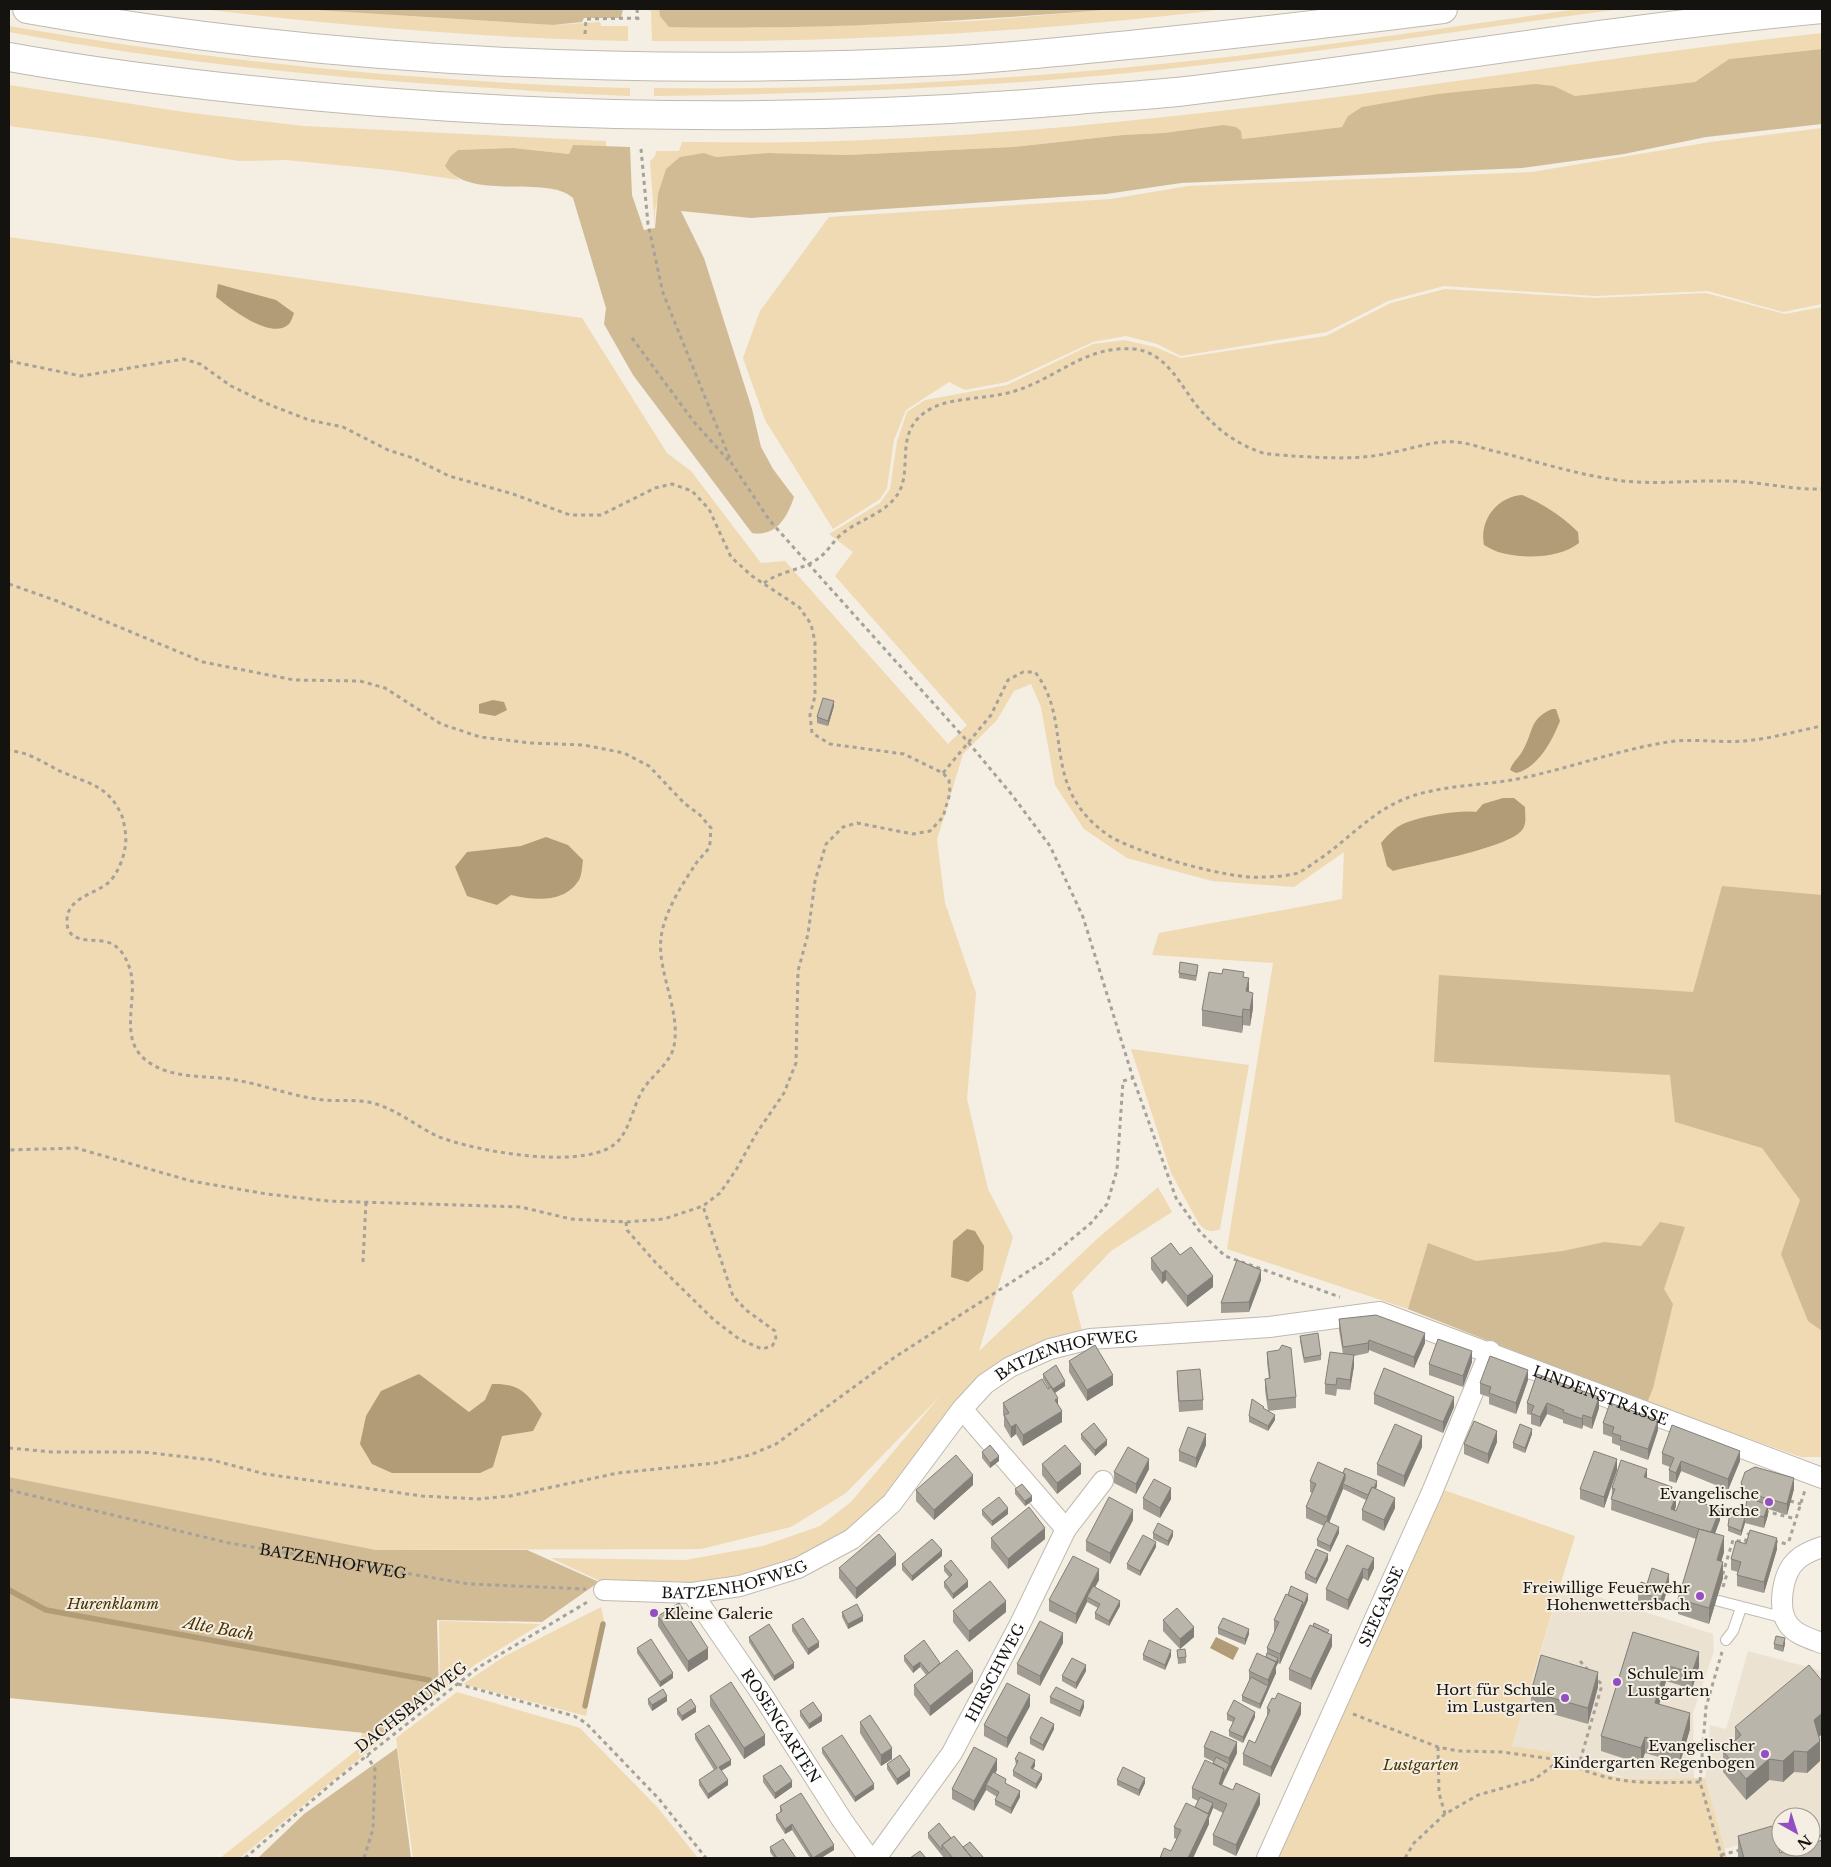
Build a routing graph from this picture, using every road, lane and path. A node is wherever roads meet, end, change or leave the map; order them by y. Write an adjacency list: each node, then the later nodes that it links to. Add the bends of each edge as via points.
1 (27, 9): 3 (highway, via 287,46 612,67 782,67 948,61 1052,53)
2 (637, 9): 5 (path, via 638,19 586,19)
3 (1443, 9)
4 (1822, 9): 6 (highway, via 1633,30 1184,91 980,108 781,116 503,112 196,86)
5 (585, 34)
6 (9, 57)
7 (641, 149): 10 (path, via 648,224 662,293)
8 (632, 338): 10 (path, via 694,422)
9 (9, 361): 13 (path, via 82,376 184,359 200,364 231,386 270,405 309,420 343,427 449,476 570,515 601,515 656,488 672,484 692,491 710,509 731,557)
10 (732, 464): 12 (path, via 770,521)
11 (1822, 489): 12 (path, via 1725,481 1642,483 1611,480 1455,442 1360,458 1266,454 1222,433 1200,411 1171,369 1155,356 1137,349 1114,349 1092,354 1016,391 937,405 920,414 909,430 902,485 897,496 888,506 842,533 827,553)
12 (807, 564): 13 (path); 16 (path)
13 (764, 583): 18 (path, via 799,607 811,624 815,642 814,696 810,715 812,733 830,744 904,754)
14 (9, 584): 17 (path, via 203,662 294,680 360,681 385,688 441,724 480,737 531,743 584,744 624,754 649,766 711,828 710,846 674,897 661,938 676,1025 673,1050 644,1088 618,1142 609,1149 593,1153 541,1157 514,1156 439,1136 389,1108 372,1103 321,1100 240,1081 160,1070 134,1047 130,1033 133,981 122,953 112,944 82,940 72,934 66,921 70,909 111,881 118,868 126,846 125,824 117,806 112,797 89,782 18,751)
15 (1822, 726): 16 (path, via 1744,741 1670,742 1518,779 1445,789 1402,800 1369,819 1299,873 1258,878 1213,871 1149,853 1108,835 1082,812 1069,792 1045,685 1035,672 1023,672 1008,680 991,714)
16 (968, 742): 18 (path); 19 (path, via 1050,846 1066,876 1083,916)
17 (9, 751)
18 (943, 773): 22 (path, via 949,780 950,793 943,817 930,830 913,834 857,823 842,827 826,844 814,881 808,934 798,971 796,1063 784,1093 736,1170 720,1193)
19 (1133, 1078): 25 (path, via 1156,1150 1176,1198 1200,1232 1225,1256); 29 (path, via 1124,1081 1117,1170 1106,1204 1091,1223 1049,1258 894,1357 776,1444 750,1455 715,1463 618,1473 510,1496 478,1499 422,1496 265,1474 212,1460 143,1452 52,1452)
20 (9, 1150): 21 (path, via 76,1148 191,1181 267,1194)
21 (366, 1202): 23 (path, via 521,1208 571,1219); 24 (path)
22 (702, 1206): 23 (path, via 664,1219); 23 (path, via 733,1296 775,1331 776,1340 772,1346 762,1349 728,1331 656,1262 627,1230)
23 (626, 1222)
24 (363, 1262)
25 (1344, 1299)
26 (1380, 1312): 27 (street, LINDENSTRASSE); 28 (street, BATZENHOFWEG, via 1270,1327 1090,1339 1050,1349 1010,1367 985,1384)
27 (1490, 1351): 30 (street, LINDENSTRASSE); 50 (street, SEEGASSE, via 1432,1492)
28 (962, 1409): 37 (street); 42 (street, BATZENHOFWEG, via 892,1503 852,1539 798,1568 740,1586)
29 (9, 1448)
30 (1816, 1475): 34 (path)
31 (1103, 1481): 37 (street, HIRSCHWEG)
32 (9, 1490): 41 (path, BATZENHOFWEG, via 229,1543 468,1584)
33 (1790, 1501): 34 (path)
34 (1800, 1504): 36 (path)
35 (1760, 1509): 36 (path)
36 (1796, 1519): 39 (path, via 1788,1544)
37 (1066, 1529): 63 (street, HIRSCHWEG, via 952,1753)
38 (1756, 1536): 43 (path, via 1748,1534 1745,1542 1733,1540)
39 (1772, 1540)
40 (1822, 1547): 45 (street, via 1796,1560 1788,1574 1781,1604)
41 (604, 1590): 42 (street, BATZENHOFWEG); 49 (path, DACHSBAUWEG, via 479,1667)
42 (692, 1593): 62 (street, ROSENGARTEN)
43 (1719, 1601): 44 (lane)
44 (1741, 1608): 45 (lane); 46 (lane, via 1733,1632)
45 (1786, 1618): 47 (street, via 1787,1624 1795,1631)
46 (1726, 1640): 55 (path, via 1706,1707)
47 (1822, 1643)
48 (1580, 1661): 54 (path, via 1602,1685)
49 (458, 1684): 52 (path, DACHSBAUWEG); 61 (path, via 574,1716 586,1723 659,1799)
50 (1335, 1706): 51 (path); 64 (street, SEEGASSE)
51 (1438, 1747): 53 (path); 56 (path, via 1439,1793)
52 (366, 1756): 59 (path, DACHSBAUWEG); 60 (path, via 374,1769 374,1795 373,1829)
53 (1560, 1760): 54 (path); 56 (path, via 1535,1779 1478,1795)
54 (1578, 1768): 55 (path, via 1632,1784)
55 (1700, 1782): 58 (path)
56 (1445, 1814): 65 (path, via 1414,1843)
57 (1746, 1848): 58 (path)
58 (1721, 1856)
59 (245, 1858)
60 (364, 1858)
61 (706, 1858)
62 (869, 1858)
63 (876, 1858)
64 (1267, 1858)
65 (1405, 1858)

